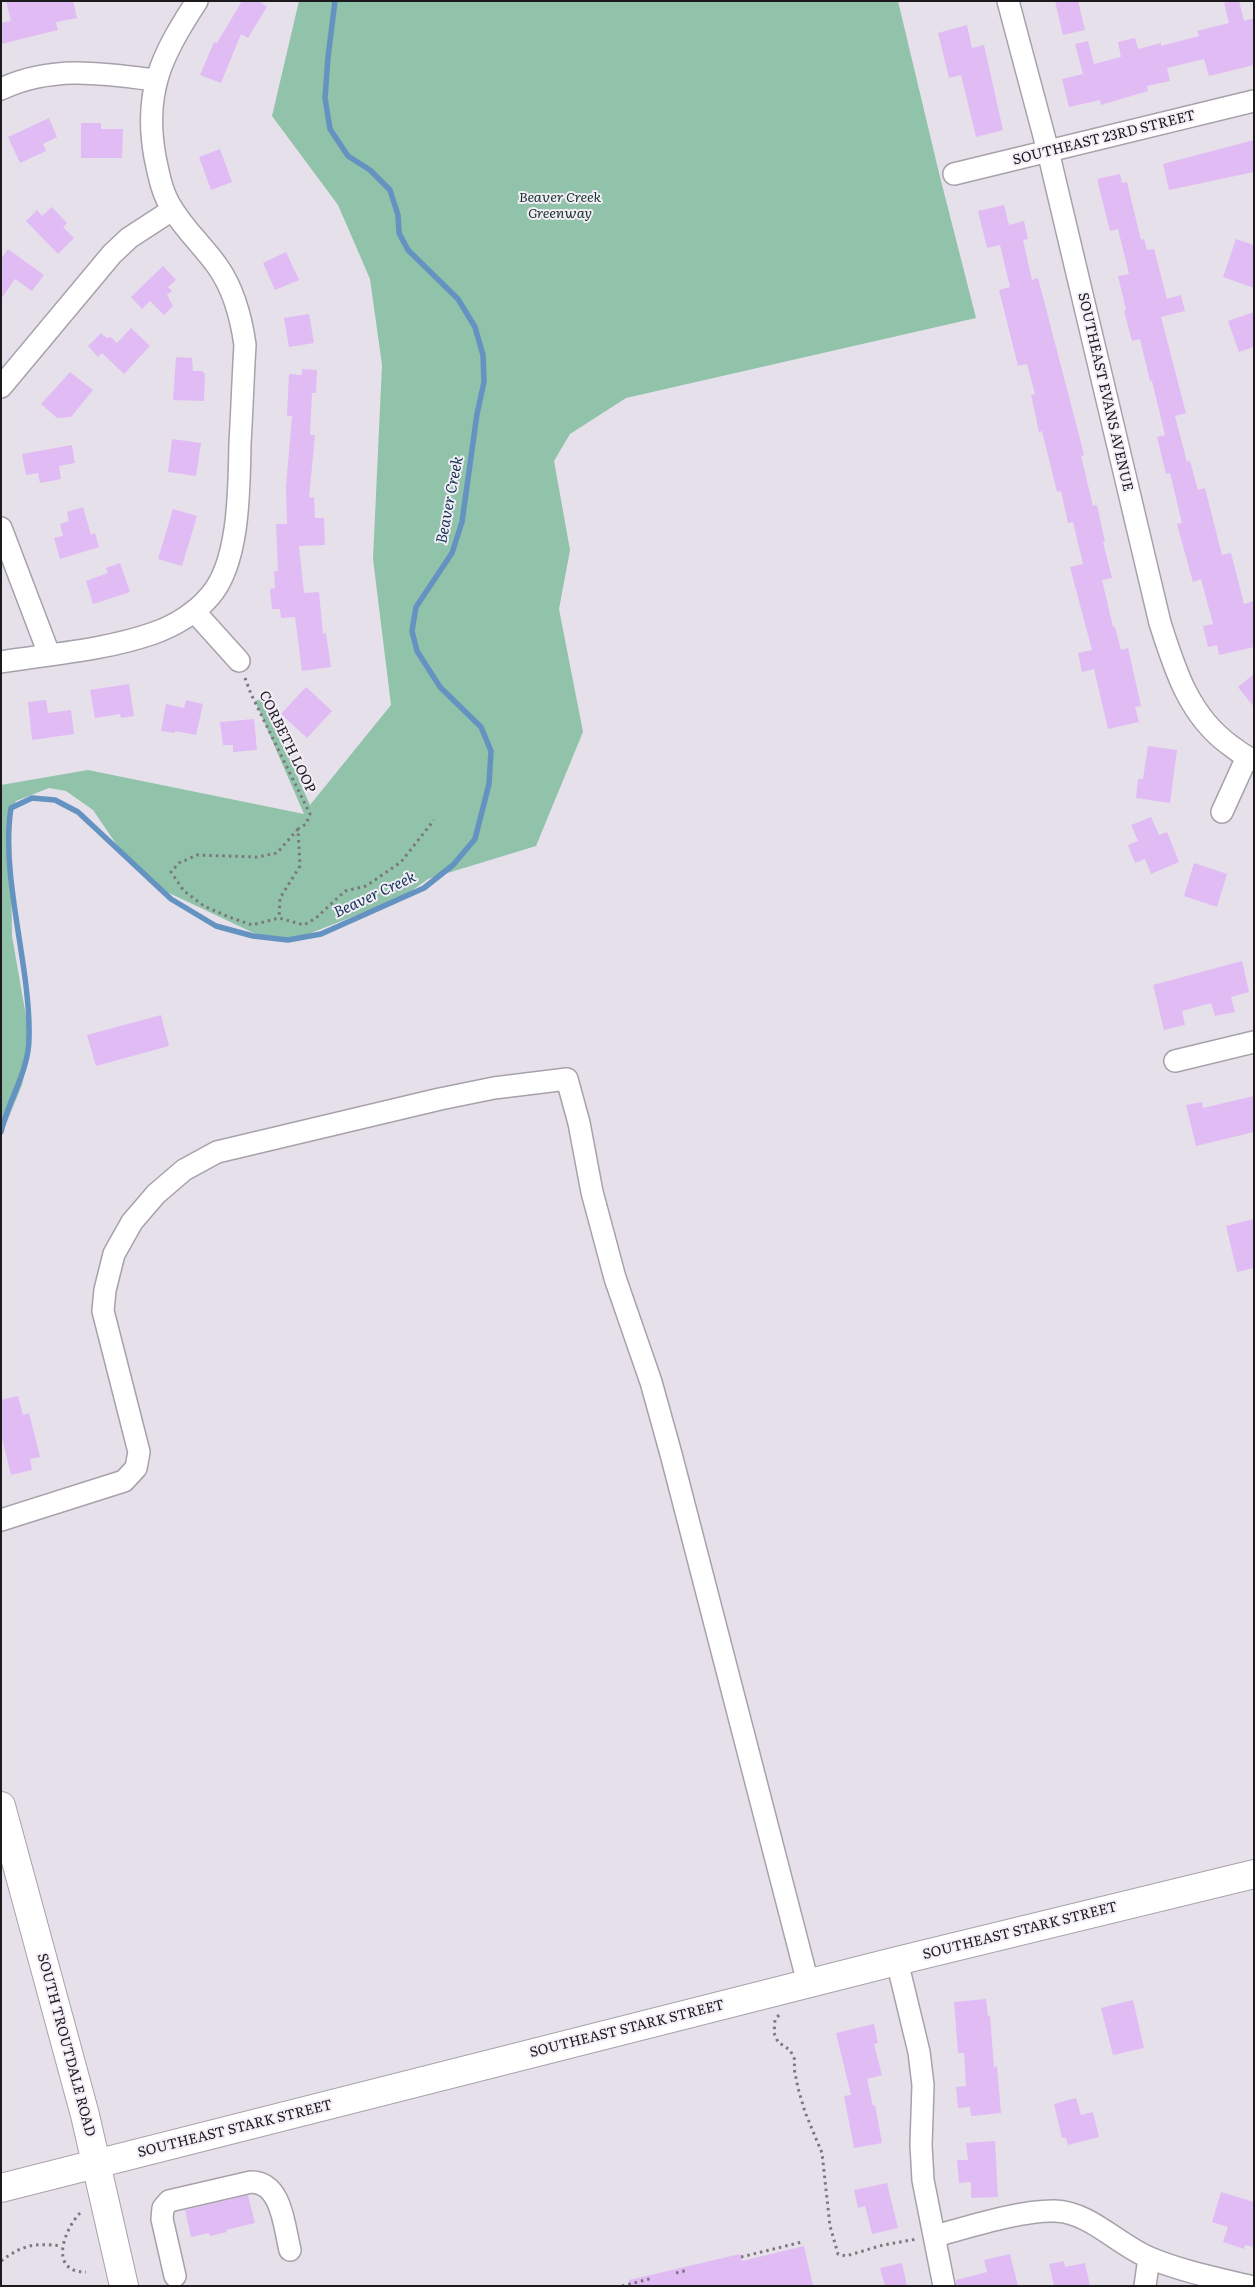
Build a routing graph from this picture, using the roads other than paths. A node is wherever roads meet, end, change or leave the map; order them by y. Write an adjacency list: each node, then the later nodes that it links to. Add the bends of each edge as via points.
1 (197, 1): 3 (street, via 171,41)
2 (1008, 1): 6 (street, SOUTHEAST EVANS AVENUE)
3 (155, 80): 4 (street, via 81,71 49,74); 8 (street, via 151,137 163,193)
4 (1, 89)
5 (1254, 101): 6 (street, SOUTHEAST 23RD STREET)
6 (1048, 151): 7 (street, SOUTHEAST 23RD STREET); 15 (street, SOUTHEAST EVANS AVENUE, via 1160,623 1173,665 1198,715 1216,736)
7 (954, 174)
8 (172, 210): 9 (street, via 129,238 112,254); 11 (street, via 218,266 228,284 236,303 245,345 238,513 222,576 211,596)
9 (1, 387)
10 (1, 528): 12 (street)
11 (194, 611): 12 (street, via 172,625 137,639); 13 (street)
12 (49, 654): 14 (street)
13 (239, 661)
14 (1, 662)
15 (1250, 759): 16 (street, SOUTHEAST EVANS AVENUE)
16 (1222, 812)
17 (1254, 1042): 18 (street)
18 (1175, 1062)
19 (1, 1520): 23 (street, via 124,1481 136,1468 139,1452 103,1312 104,1290 114,1254 132,1222 156,1194 184,1170 217,1152 277,1137 494,1088 567,1079 592,1192 671,1454)
20 (1, 1806): 24 (main road, SOUTH TROUTDALE ROAD)
21 (1254, 1874): 22 (main road, SOUTHEAST STARK STREET)
22 (897, 1961): 23 (main road, SOUTHEAST STARK STREET); 26 (street, via 919,2052 923,2085 920,2145 923,2180)
23 (808, 1984): 24 (main road, SOUTHEAST STARK STREET)
24 (96, 2164): 25 (main road, SOUTHEAST STARK STREET); 30 (main road, SOUTH TROUTDALE ROAD)
25 (1, 2188)
26 (935, 2236): 28 (street, via 1034,2212 1056,2211 1077,2215); 31 (street)
27 (290, 2250): 29 (street, via 276,2195 268,2186 251,2182 169,2201 163,2208 162,2219)
28 (1149, 2258): 32 (street); 33 (street)
29 (175, 2276)
30 (124, 2286)
31 (944, 2286)
32 (1145, 2286)
33 (1249, 2286)

